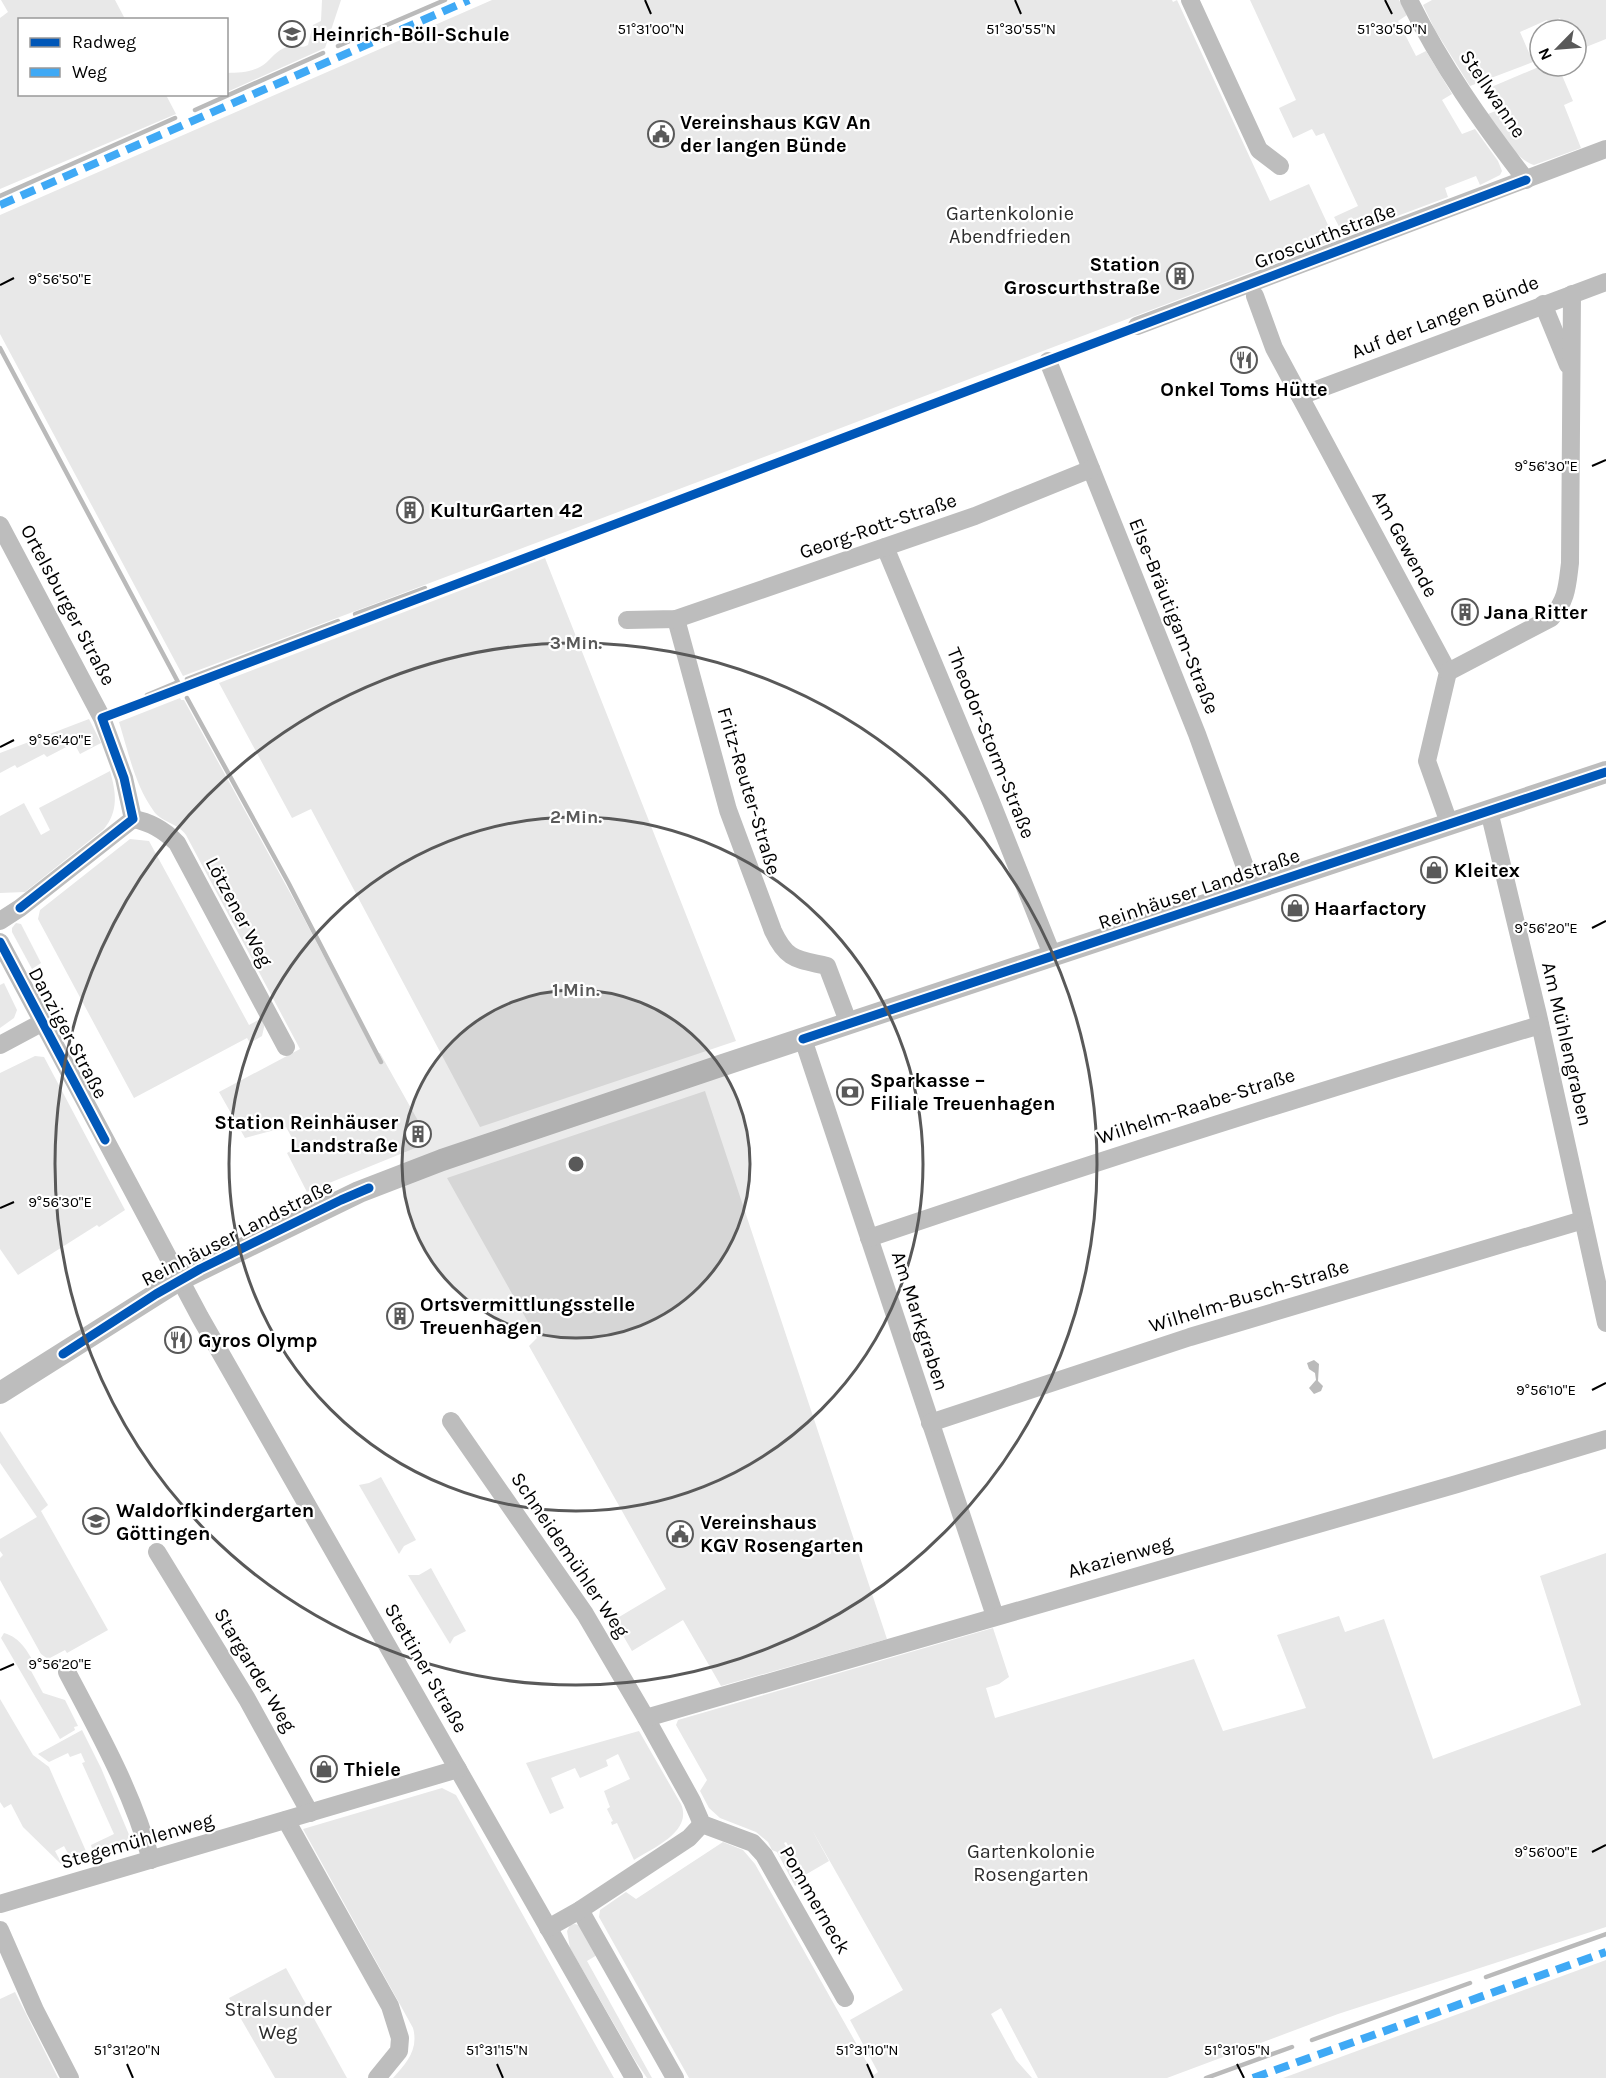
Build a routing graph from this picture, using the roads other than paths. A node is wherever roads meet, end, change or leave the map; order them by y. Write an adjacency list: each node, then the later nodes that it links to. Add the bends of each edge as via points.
1 (1190, 0): 4 (street, via 1259,150)
2 (1409, 0): 5 (street, Stellwanne, via 1470,105)
3 (1606, 149): 5 (street, Groscurthstraße)
4 (1280, 166)
5 (1526, 180): 10 (street, Groscurthstraße)
6 (1606, 282): 7 (street, Auf der Langen Bünde)
7 (1572, 294): 9 (street, Auf der Langen Bünde); 12 (street)
8 (1255, 296): 13 (street, Am Gewende, via 1274,348)
9 (1543, 304): 12 (street); 13 (street, Auf der Langen Bünde)
10 (1137, 326)
11 (1047, 361): 14 (street, Else-Bräutigam-Straße)
12 (1571, 372): 19 (street, via 1570,563 1562,605 1551,618)
13 (1300, 396): 19 (street, Am Gewende)
14 (1091, 469): 16 (street, Georg-Rott-Straße, via 994,509); 24 (street, Else-Bräutigam-Straße, via 1201,744)
15 (0, 525): 22 (street, Ortelsburger Straße, via 102,718 124,778)
16 (885, 547): 17 (street, Georg-Rott-Straße); 27 (street, Theodor-Storm-Straße)
17 (676, 619): 18 (street); 29 (street, Fritz-Reuter-Straße, via 728,810 773,931 789,954 827,966)
18 (627, 620)
19 (1448, 672): 23 (street, via 1427,761)
20 (1606, 772): 21 (main road, Reinhäuser Landstraße)
21 (1489, 811): 23 (main road, Reinhäuser Landstraße); 30 (street, Am Mühlengraben)
22 (133, 819): 25 (street); 33 (street, Lötzener Weg, via 157,826 177,843)
23 (1449, 823): 24 (main road, Reinhäuser Landstraße)
24 (1253, 889): 27 (main road, Reinhäuser Landstraße)
25 (0, 921)
26 (0, 942): 28 (street, Danziger Straße)
27 (1053, 957): 29 (main road, Reinhäuser Landstraße)
28 (43, 1022): 32 (street); 36 (street, Danziger Straße)
29 (849, 1024): 31 (main road, Reinhäuser Landstraße)
30 (1540, 1024): 34 (street, Am Mühlengraben); 35 (street, Wilhelm-Raabe-Straße, via 1091,1163)
31 (803, 1039): 35 (street, Am Markgraben); 36 (main road, Reinhäuser Landstraße, via 369,1188)
32 (0, 1045)
33 (286, 1047)
34 (1583, 1220): 37 (street, Am Mühlengraben); 40 (street, Wilhelm-Busch-Straße, via 1211,1330)
35 (869, 1238): 40 (street, Am Markgraben)
36 (179, 1280): 38 (main road, Reinhäuser Landstraße); 46 (street, Stettiner Straße)
37 (1606, 1323)
38 (0, 1394)
39 (452, 1421): 45 (street, Schneidemühler Weg, via 585,1614)
40 (930, 1423): 43 (street, Am Markgraben)
41 (1606, 1438): 43 (street, Akazienweg)
42 (157, 1552): 47 (street, Stargarder Weg, via 247,1699)
43 (995, 1616): 45 (street, Akazienweg)
44 (67, 1672): 50 (street, via 123,1783)
45 (646, 1718): 49 (street)
46 (458, 1769): 47 (street, Stegemühlenweg); 53 (street, Stettiner Straße)
47 (310, 1813): 48 (street, Stegemühlenweg)
48 (286, 1820): 50 (street, Stegemühlenweg); 57 (street, via 390,2006 400,2038 399,2051)
49 (702, 1824): 52 (street, via 689,1838); 55 (street, Pommerneck, via 753,1843 764,1855)
50 (151, 1860): 51 (street, Stegemühlenweg)
51 (0, 1904)
52 (580, 1910): 53 (street); 59 (street)
53 (548, 1928): 58 (street, Stettiner Straße)
54 (0, 1930): 56 (street)
55 (844, 1998)
56 (70, 2078)
57 (377, 2078)
58 (634, 2078)
59 (675, 2078)

